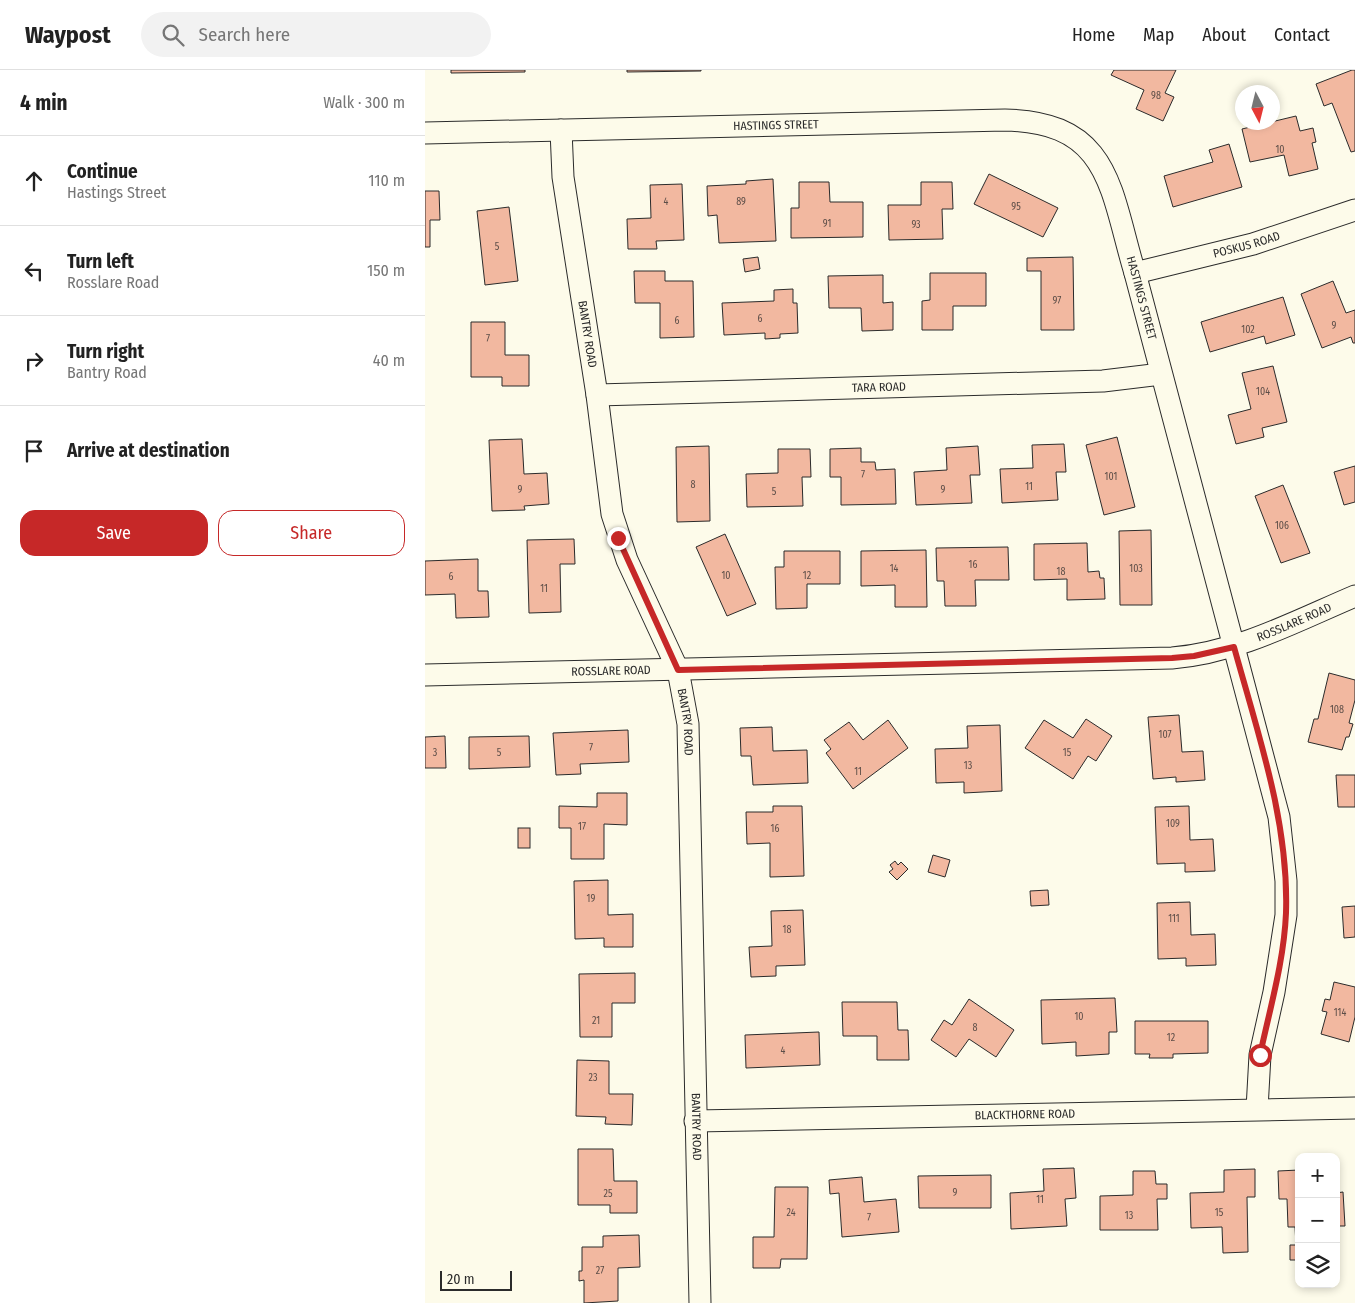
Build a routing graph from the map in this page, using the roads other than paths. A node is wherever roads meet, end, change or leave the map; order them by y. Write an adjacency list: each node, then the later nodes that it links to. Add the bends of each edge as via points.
1 (561, 130): 2 (street, HASTINGS STREET); 4 (street, HASTINGS STREET, via 1029,120 1073,135 1100,164); 6 (street, BANTRY ROAD, via 563,177)
2 (425, 133)
3 (1355, 210): 4 (street, POSKUS ROAD, via 1253,244)
4 (1135, 273): 5 (street, HASTINGS STREET)
5 (1161, 374): 6 (street, TARA ROAD, via 1103,381); 8 (street, HASTINGS STREET)
6 (597, 395): 9 (street, BANTRY ROAD, via 618,538)
7 (1355, 596): 8 (street, ROSSLARE ROAD)
8 (1234, 647): 9 (street, ROSSLARE ROAD, via 1172,658); 12 (street, HASTINGS STREET, via 1279,817 1286,881 1282,947 1260,1055)
9 (678, 670): 10 (street, ROSSLARE ROAD); 13 (street, BANTRY ROAD, via 688,724)
10 (425, 675)
11 (1355, 1108): 12 (street, BLACKTHORNE ROAD)
12 (1257, 1110): 13 (street, BLACKTHORNE ROAD)
13 (695, 1121): 14 (street, BANTRY ROAD)
14 (700, 1303)

